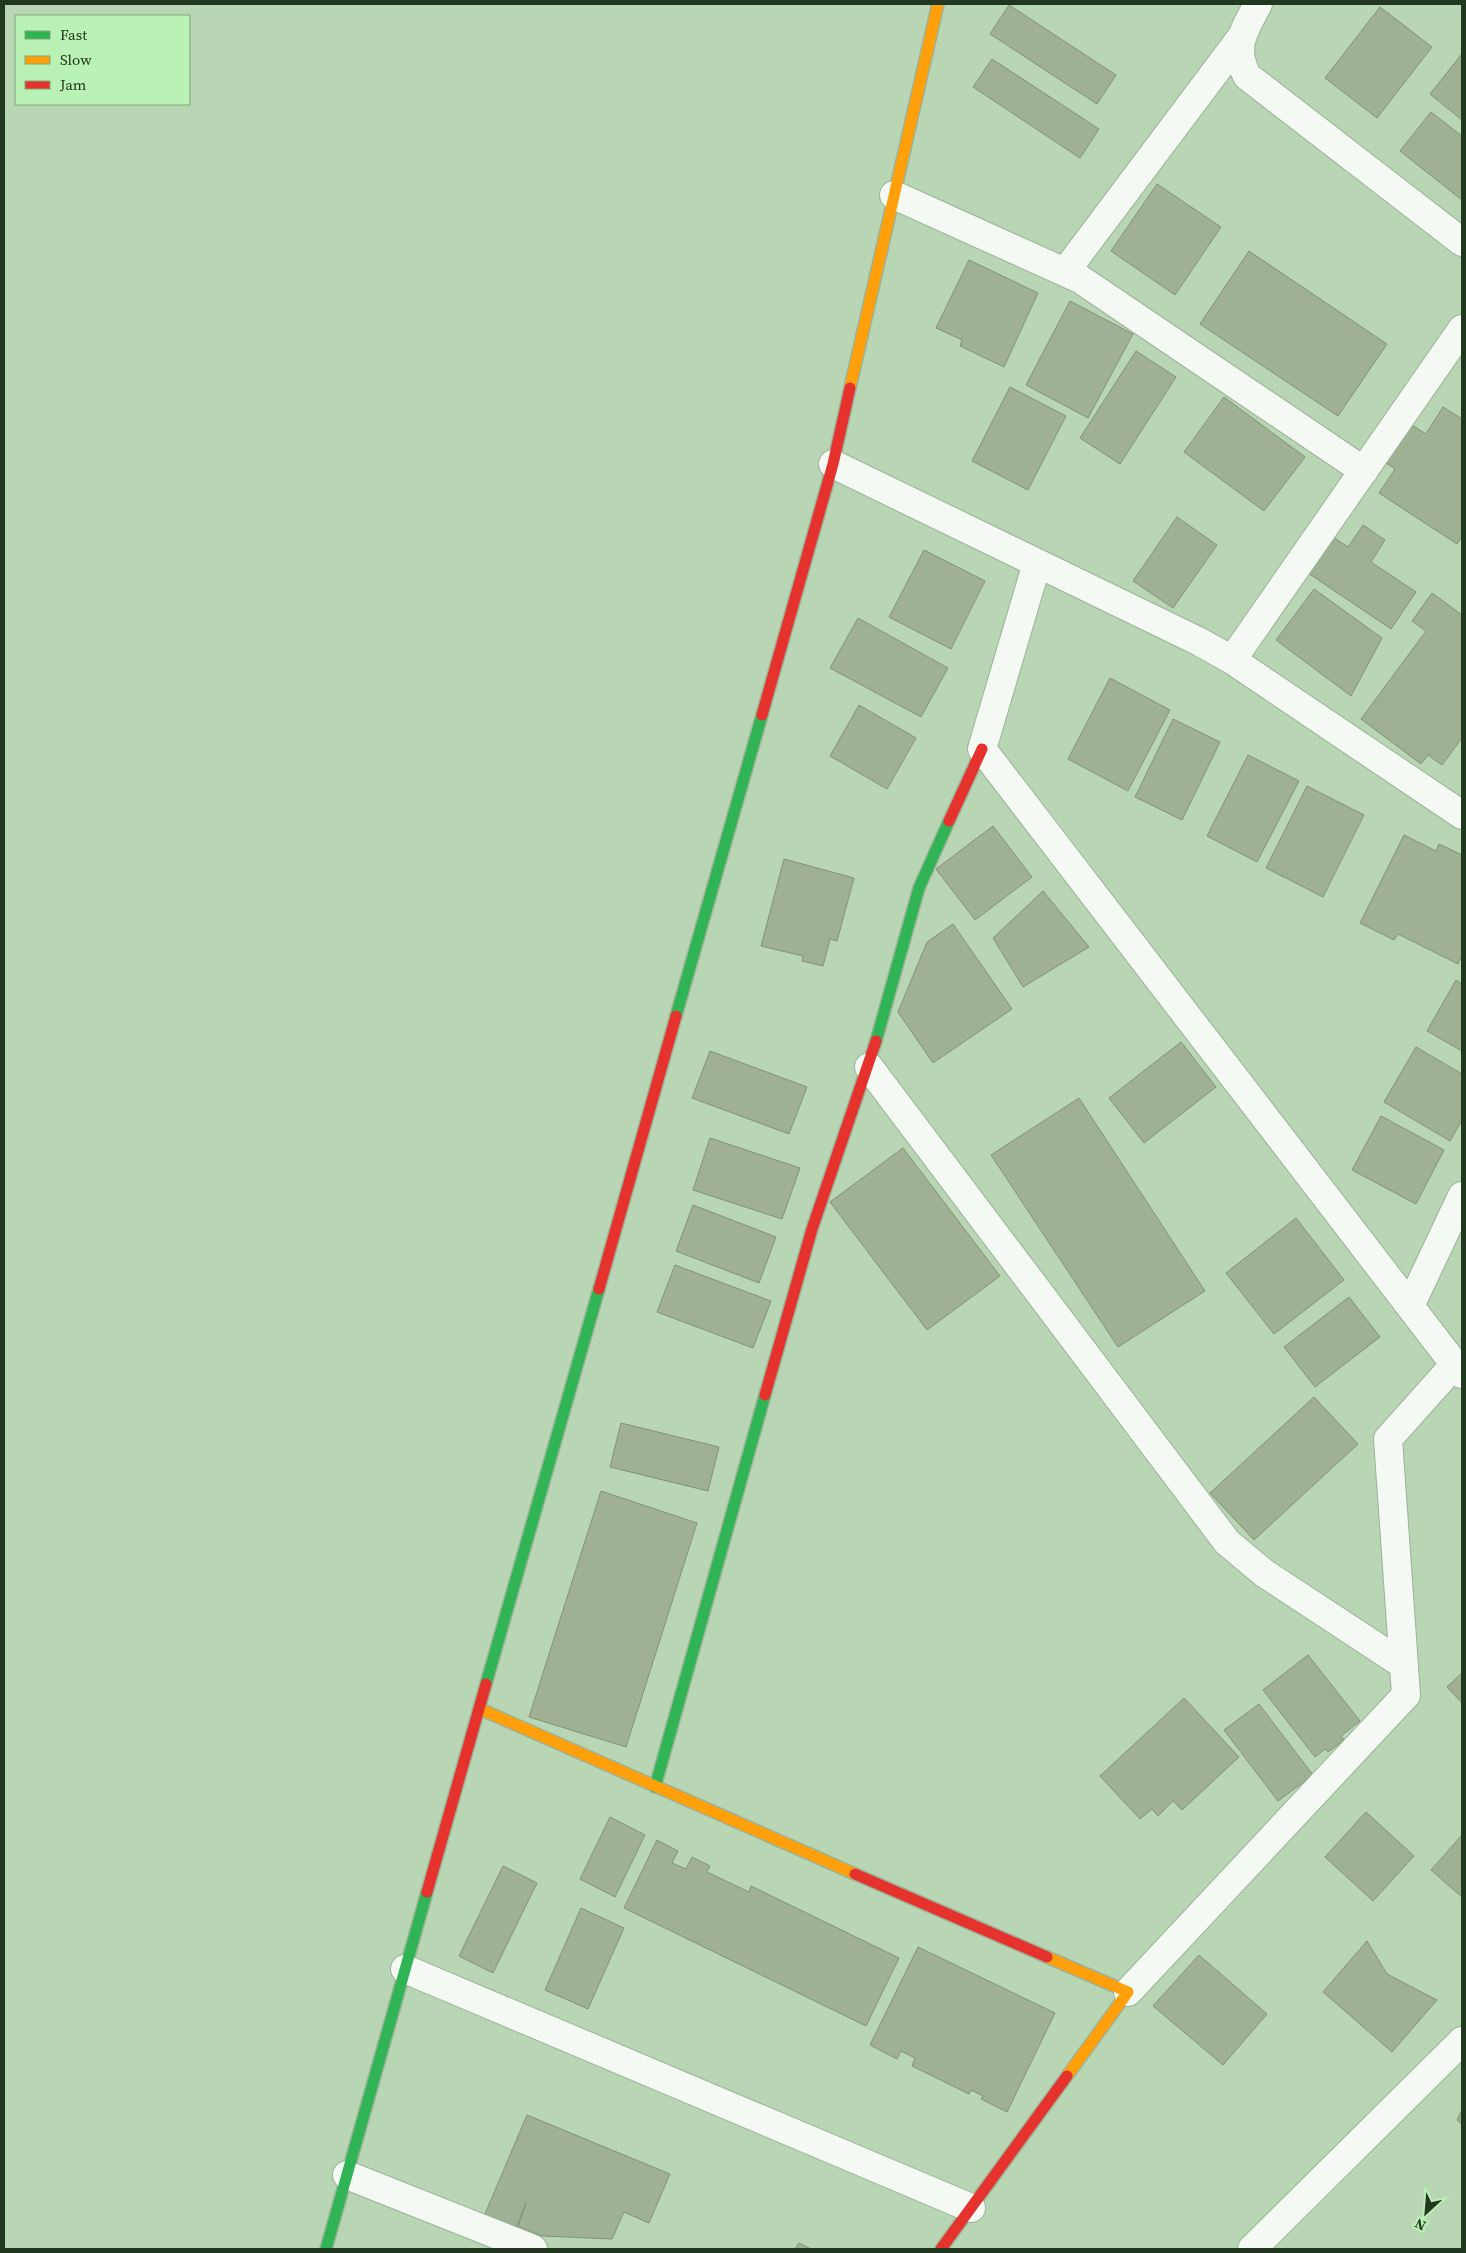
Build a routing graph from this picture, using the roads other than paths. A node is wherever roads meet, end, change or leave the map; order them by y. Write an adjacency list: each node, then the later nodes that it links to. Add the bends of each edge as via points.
1 (938, 4): 4 (street)
2 (1258, 4): 3 (street)
3 (1243, 34): 5 (street, via 1240,62 1246,76); 6 (street)
4 (894, 195): 6 (street); 8 (street)
5 (1462, 242)
6 (1066, 272): 9 (street)
7 (1462, 329): 9 (street)
8 (833, 464): 10 (street); 19 (street)
9 (1364, 471): 11 (street)
10 (1037, 563): 11 (street); 12 (street)
11 (1232, 660): 13 (street)
12 (982, 749): 14 (street, via 919,888); 16 (street)
13 (1459, 807)
14 (869, 1067): 18 (street, via 1226,1542 1264,1573); 20 (street, via 812,1229)
15 (1462, 1196): 16 (street)
16 (1410, 1306): 17 (street)
17 (1459, 1369): 18 (street, via 1388,1439)
18 (1404, 1665): 22 (street, via 1406,1695)
19 (480, 1709): 20 (street); 21 (street)
20 (655, 1788): 22 (street)
21 (405, 1969): 24 (street); 25 (street)
22 (1128, 1992): 25 (street)
23 (1462, 2041): 29 (street)
24 (347, 2175): 26 (street); 27 (street)
25 (971, 2208): 28 (street)
26 (326, 2249)
27 (533, 2249)
28 (941, 2249)
29 (1252, 2249)

